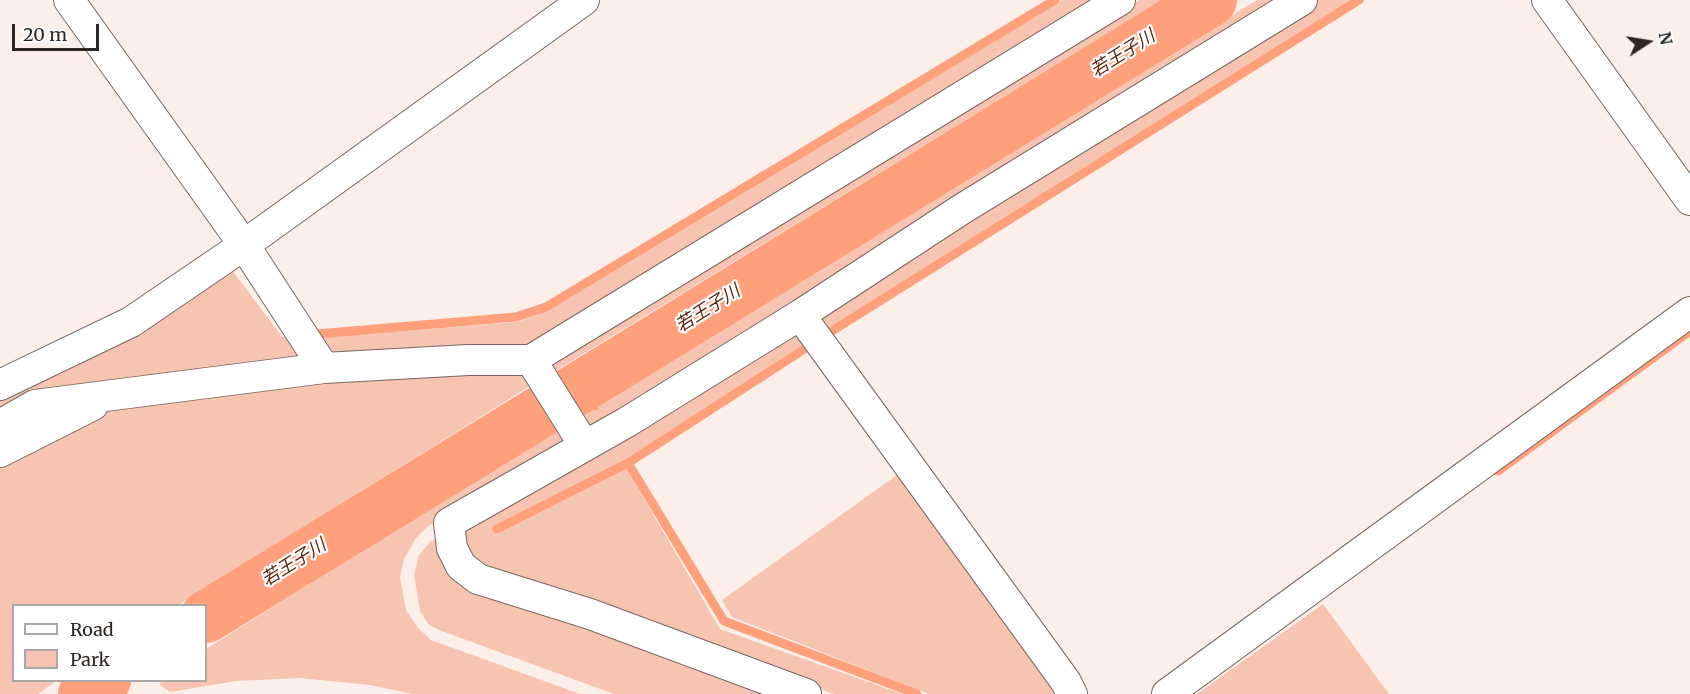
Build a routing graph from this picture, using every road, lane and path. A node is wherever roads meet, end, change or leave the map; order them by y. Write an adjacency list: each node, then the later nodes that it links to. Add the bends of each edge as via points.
1 (69, 0): 7 (street)
2 (584, 0): 7 (street)
3 (1120, 0): 10 (street)
4 (1302, 0): 9 (street, via 962,209)
5 (1547, 0): 6 (street)
6 (1690, 200)
7 (244, 245): 11 (street); 12 (street, via 131,322)
8 (1690, 312): 19 (street)
9 (800, 315): 15 (street); 18 (street)
10 (535, 367): 11 (street, via 468,360); 15 (street)
11 (324, 368): 13 (street)
12 (0, 385)
13 (114, 395): 14 (street, via 35,405); 16 (street)
14 (0, 424)
15 (584, 445): 17 (street, via 449,524 452,548 461,566 478,579 590,614)
16 (0, 452)
17 (806, 694)
18 (1072, 694)
19 (1167, 694)

